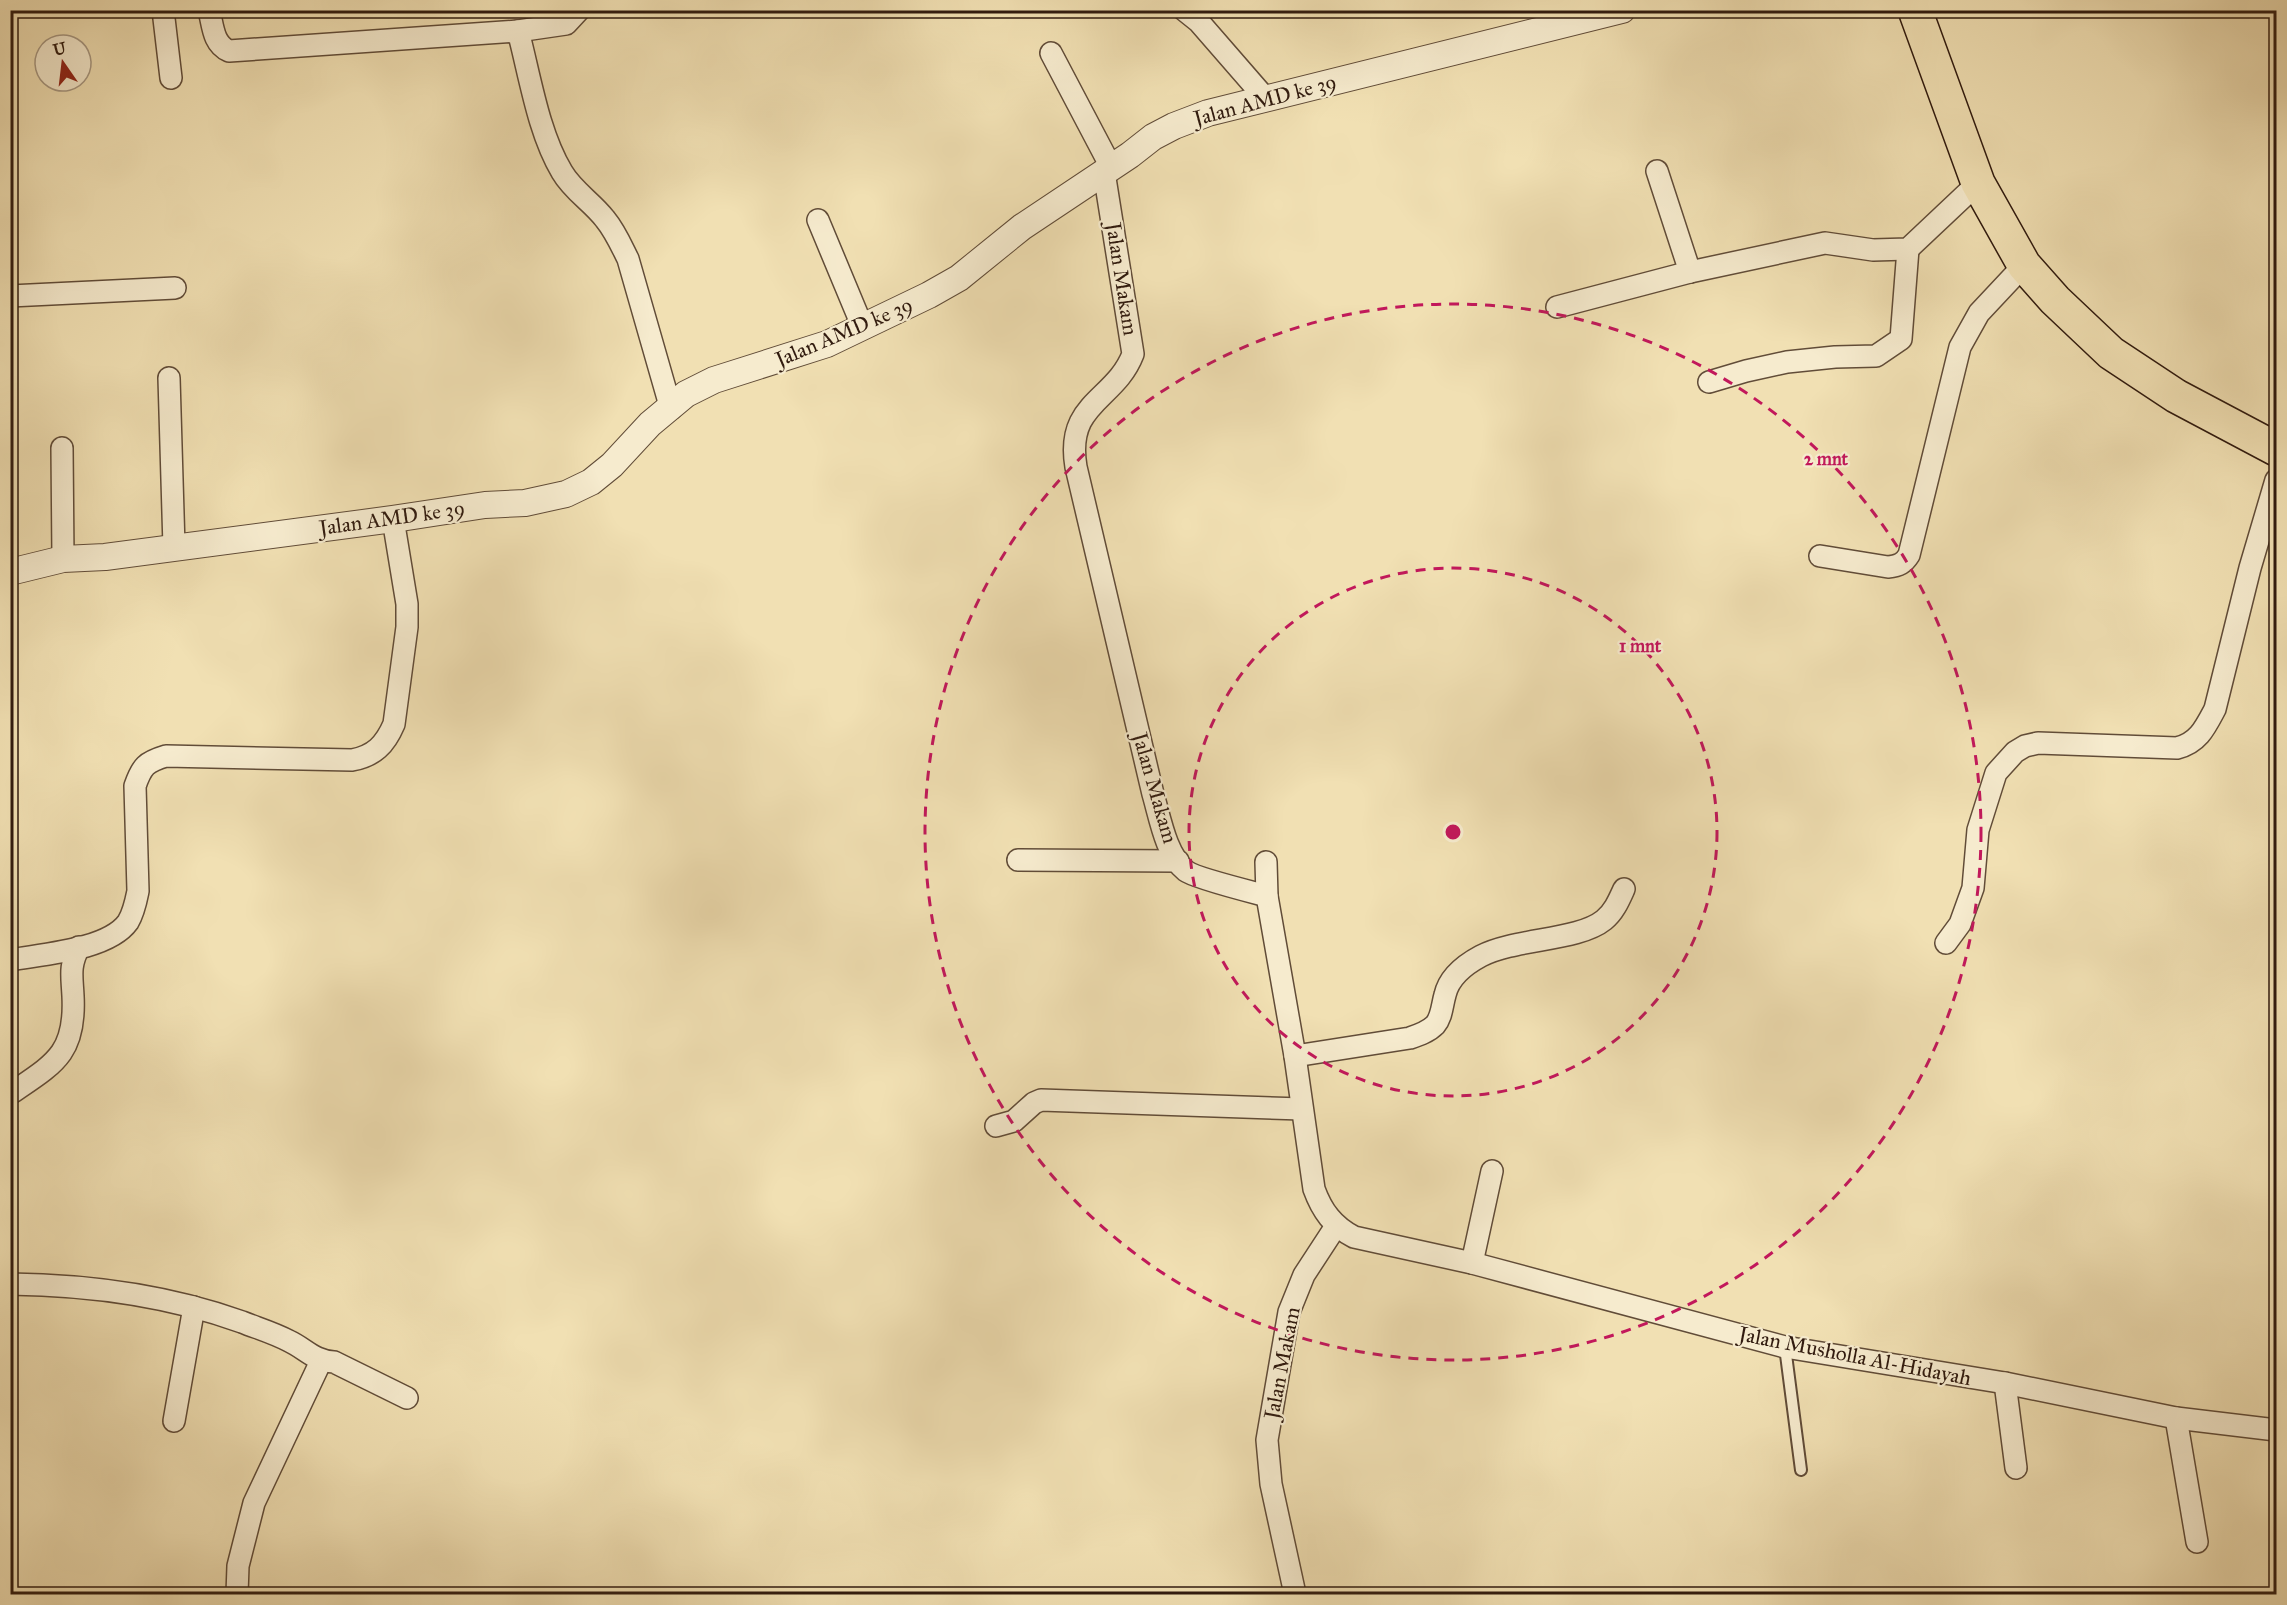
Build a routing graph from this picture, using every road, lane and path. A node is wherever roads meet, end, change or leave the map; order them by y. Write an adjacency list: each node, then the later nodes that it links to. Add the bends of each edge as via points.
1 (163, 10): 9 (street)
2 (209, 10): 7 (street, via 216,41 229,51)
3 (579, 10): 7 (street, via 566,24)
4 (1184, 10): 10 (street)
5 (1622, 10): 10 (street, Jalan AMD ke 39)
6 (1915, 10): 13 (main road)
7 (518, 31): 24 (street, via 553,156 574,188 606,219 628,259)
8 (1051, 53): 11 (street, Jalan Makam)
9 (171, 78)
10 (1266, 99): 11 (street, Jalan AMD ke 39, via 1174,126)
11 (1108, 169): 21 (street, Jalan AMD ke 39, via 1022,227 959,278); 34 (street, Jalan Makam, via 1133,354 1130,364 1081,421 1073,449 1154,794 1169,845)
12 (1657, 171): 17 (street)
13 (1978, 183): 15 (street); 16 (main road)
14 (818, 220): 21 (street)
15 (1908, 249): 17 (street, via 1873,250 1825,243); 23 (street, via 1901,339 1876,356 1787,362)
16 (2024, 264): 26 (main road, via 2111,353 2176,396); 30 (street, via 1979,313 1960,346 1909,555 1904,562 1888,567)
17 (1690, 272): 20 (street)
18 (175, 288): 19 (street)
19 (10, 296)
20 (1557, 307)
21 (863, 328): 24 (street, Jalan AMD ke 39, via 827,344 714,380 686,394)
22 (169, 378): 29 (street)
23 (1710, 382)
24 (671, 409): 28 (street, Jalan AMD ke 39, via 650,424 591,482 566,494 525,504 485,505)
25 (62, 448): 31 (street)
26 (2277, 450)
27 (2277, 480): 38 (street, via 2250,568 2215,709 2196,741 2176,748 2038,743 2015,752 1996,773 1978,830 1973,888 1960,924)
28 (393, 519): 29 (street, Jalan AMD ke 39); 39 (street, via 407,627 394,724 388,739 377,751 352,759 166,756 150,761 140,771 135,786 138,891 134,908 117,933)
29 (174, 547): 31 (street, Jalan AMD ke 39)
30 (1820, 556)
31 (63, 559): 32 (street, Jalan AMD ke 39)
32 (10, 572)
33 (1018, 860): 34 (street)
34 (1178, 861): 37 (street, Jalan Makam, via 1187,872)
35 (1266, 862): 37 (street)
36 (1624, 889): 41 (street, via 1611,913 1592,927 1513,944 1466,965 1448,985 1440,1017 1424,1033)
37 (1267, 896): 41 (street)
38 (1946, 943)
39 (79, 947): 40 (street); 42 (street, via 71,962 73,1029 66,1047 42,1072)
40 (10, 960)
41 (1295, 1056): 43 (street)
42 (10, 1095)
43 (1302, 1109): 44 (street, via 1041,1100 1014,1121); 46 (street, via 1314,1189)
44 (996, 1126)
45 (1492, 1171): 47 (street)
46 (1336, 1226): 47 (street, Jalan Musholla Al-Hidayah, via 1354,1237); 61 (street, Jalan Makam, via 1304,1275 1289,1312 1267,1440 1271,1484)
47 (1472, 1263): 50 (street, Jalan Musholla Al-Hidayah)
48 (10, 1284): 49 (street, via 110,1290)
49 (194, 1307): 51 (street, via 289,1341); 55 (street)
50 (1785, 1347): 52 (street, Jalan Musholla Al-Hidayah); 58 (lane)
51 (321, 1361): 53 (street, via 334,1362); 60 (street, via 254,1503 238,1566)
52 (2005, 1383): 54 (street, Jalan Musholla Al-Hidayah); 57 (street)
53 (407, 1398)
54 (2176, 1418): 56 (street, Jalan Musholla Al-Hidayah); 59 (street)
55 (174, 1420)
56 (2277, 1430)
57 (2016, 1468)
58 (1801, 1470)
59 (2197, 1542)
60 (237, 1594)
61 (1295, 1594)

